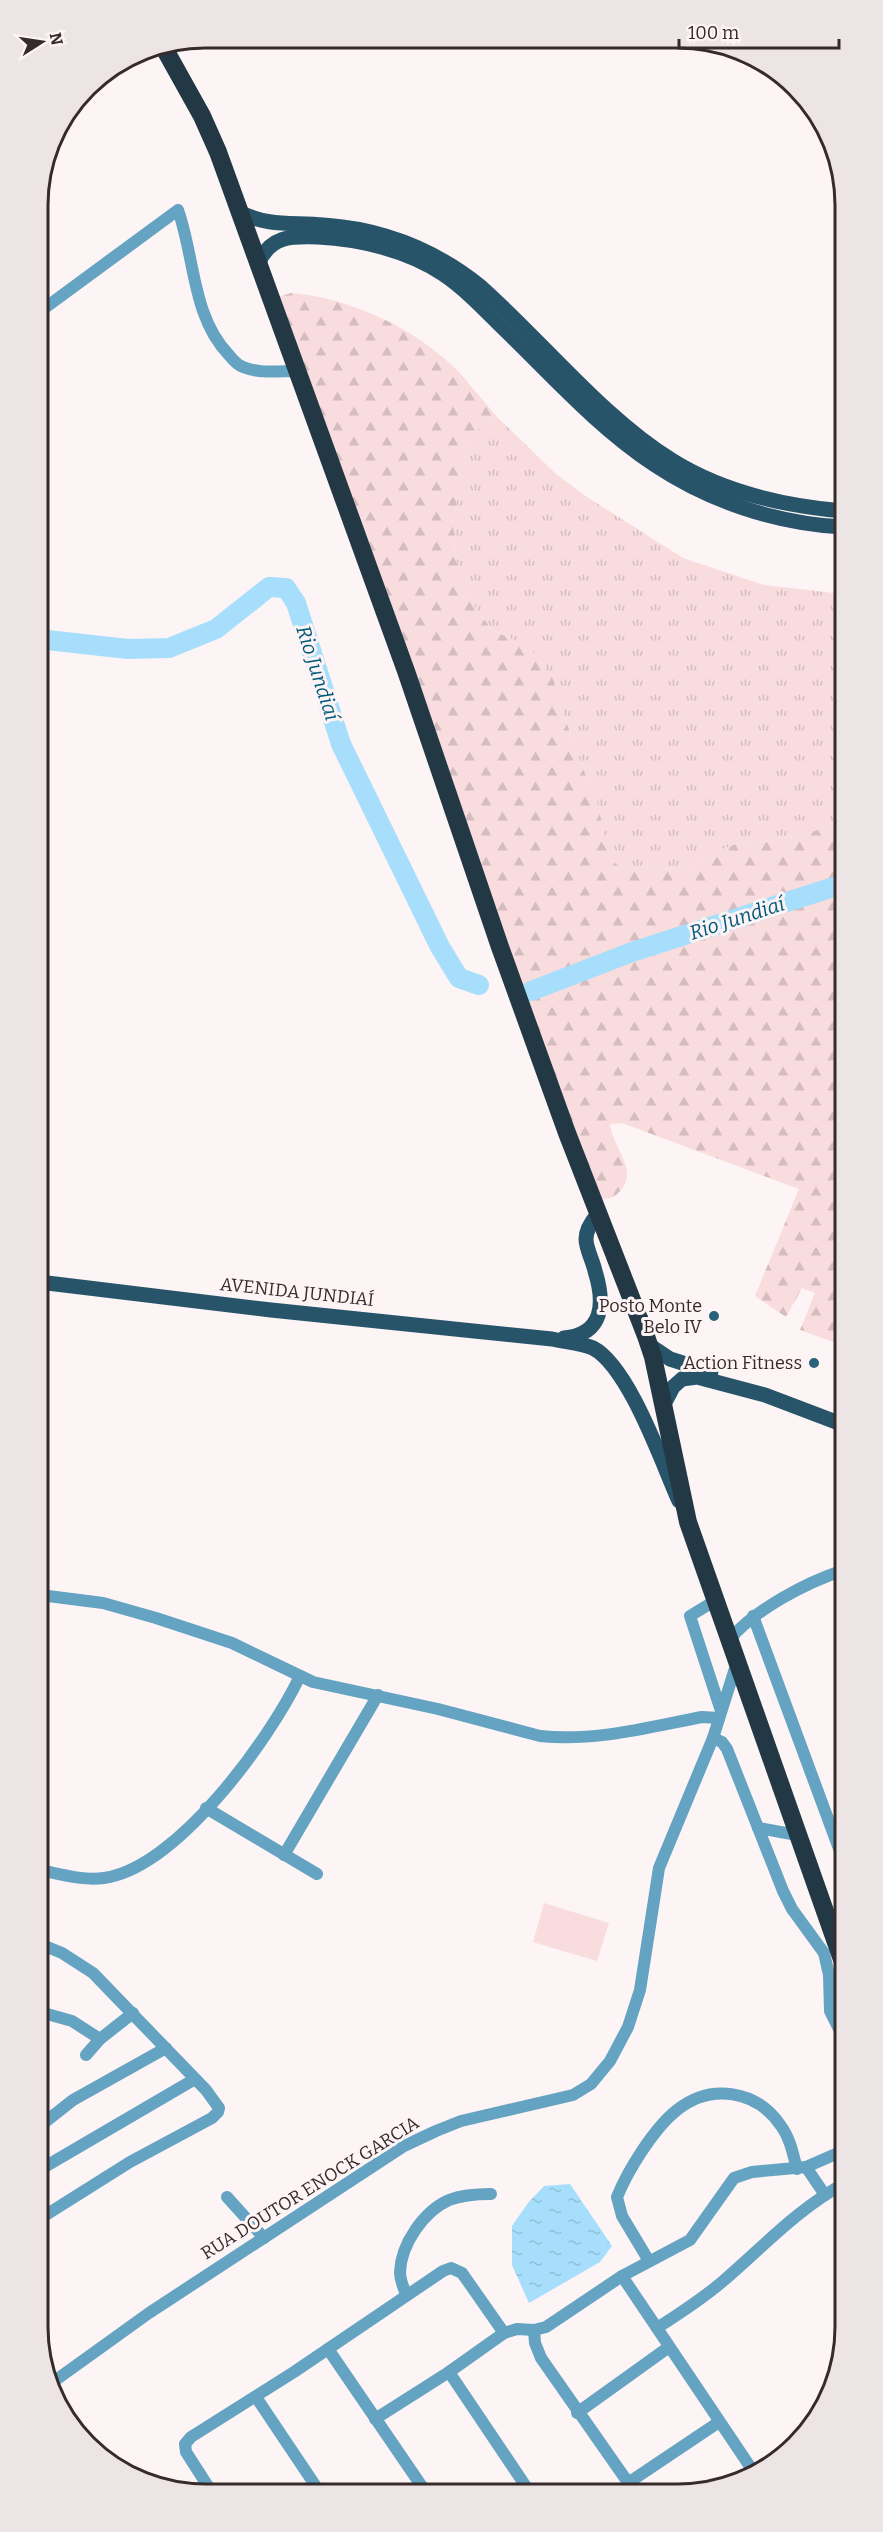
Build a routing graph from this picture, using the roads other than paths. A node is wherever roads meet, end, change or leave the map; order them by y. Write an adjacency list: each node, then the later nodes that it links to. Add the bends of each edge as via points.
1 (167, 53): 2 (highway, via 210,134)
2 (239, 212): 3 (main road); 4 (highway)
3 (288, 231): 4 (main road, via 262,253); 7 (main road, via 324,225 357,229 396,238 434,255 480,286 616,417 674,462 713,482 756,496); 8 (main road, via 387,249 428,265 485,310 614,435 656,466 741,506 804,523)
4 (258, 264): 6 (highway)
5 (48, 306): 6 (street, via 178,210 204,315 222,348 240,367 258,372)
6 (297, 371): 9 (highway)
7 (835, 511)
8 (835, 526)
9 (598, 1214): 11 (main road, AVENIDA JUNDIAÍ, via 590,1224 586,1240 599,1286 594,1326 584,1334); 12 (highway)
10 (48, 1283): 11 (main road, AVENIDA JUNDIAÍ)
11 (552, 1339): 16 (main road, AVENIDA JUNDIAÍ, via 592,1348 618,1372 642,1416)
12 (649, 1344): 13 (main road, via 670,1359 720,1375); 14 (highway)
13 (740, 1387): 14 (main road, via 688,1377 673,1387); 15 (main road)
14 (663, 1406): 16 (highway)
15 (835, 1422)
16 (688, 1522): 19 (highway)
17 (835, 1574): 20 (street)
18 (48, 1596): 23 (street, via 103,1603 156,1618 232,1643)
19 (716, 1600): 21 (highway); 25 (street, via 690,1616)
20 (753, 1616): 21 (street); 30 (street)
21 (730, 1640): 22 (highway)
22 (737, 1661): 25 (street, RUA DOUTOR ENOCK GARCIA); 29 (highway)
23 (300, 1676): 24 (street); 27 (street, via 249,1761)
24 (378, 1695): 25 (street, via 558,1738); 31 (street)
25 (720, 1715): 26 (street, RUA DOUTOR ENOCK GARCIA)
26 (712, 1738): 28 (street, via 727,1749); 53 (street, RUA DOUTOR ENOCK GARCIA, via 659,1868 635,2010 619,2046 597,2078 564,2098 470,2119 421,2137)
27 (206, 1808): 31 (street); 32 (street, via 171,1844 126,1872 93,1878)
28 (758, 1828): 29 (street); 35 (street, via 792,1909)
29 (797, 1834): 35 (highway)
30 (835, 1836)
31 (284, 1855): 33 (street)
32 (48, 1871)
33 (316, 1874)
34 (48, 1947): 37 (street, via 93,1973)
35 (831, 1950): 36 (highway); 39 (street, via 830,2011)
36 (835, 1955)
37 (133, 2013): 40 (street); 41 (street)
38 (48, 2014): 40 (street, via 72,2021)
39 (835, 2021)
40 (100, 2039): 42 (street)
41 (166, 2048): 43 (street); 44 (street, via 73,2100)
42 (86, 2055)
43 (195, 2079): 46 (street); 52 (street, via 219,2105 212,2118 130,2162)
44 (48, 2120)
45 (835, 2154): 47 (street)
46 (48, 2164)
47 (801, 2168): 50 (street); 54 (street, via 752,2172 734,2178 690,2240); 54 (street, via 782,2126 753,2099 734,2093 714,2093 684,2105 668,2118 648,2145 617,2197 622,2216)
48 (835, 2189): 50 (street)
49 (491, 2194): 56 (street, via 456,2198 425,2218 401,2261)
50 (825, 2195): 57 (street, via 772,2234 720,2284)
51 (227, 2197): 53 (street)
52 (48, 2214)
53 (264, 2238): 63 (street, RUA DOUTOR ENOCK GARCIA)
54 (649, 2261): 55 (street)
55 (622, 2276): 57 (street); 58 (street, via 546,2327)
56 (406, 2294): 59 (street, via 443,2271 455,2269 472,2284); 61 (street)
57 (657, 2328): 60 (street)
58 (534, 2330): 59 (street); 65 (street, via 541,2358)
59 (504, 2333): 62 (street)
60 (669, 2347): 65 (street); 67 (street)
61 (328, 2349): 64 (street); 66 (street)
62 (449, 2372): 66 (street); 72 (street)
63 (57, 2379)
64 (256, 2397): 69 (street, via 185,2444 186,2452); 70 (street)
65 (577, 2413): 73 (street)
66 (375, 2420): 71 (street)
67 (719, 2422): 68 (street); 74 (street)
68 (750, 2466)
69 (207, 2484)
70 (315, 2484)
71 (420, 2484)
72 (524, 2484)
73 (629, 2484)
74 (635, 2484)

